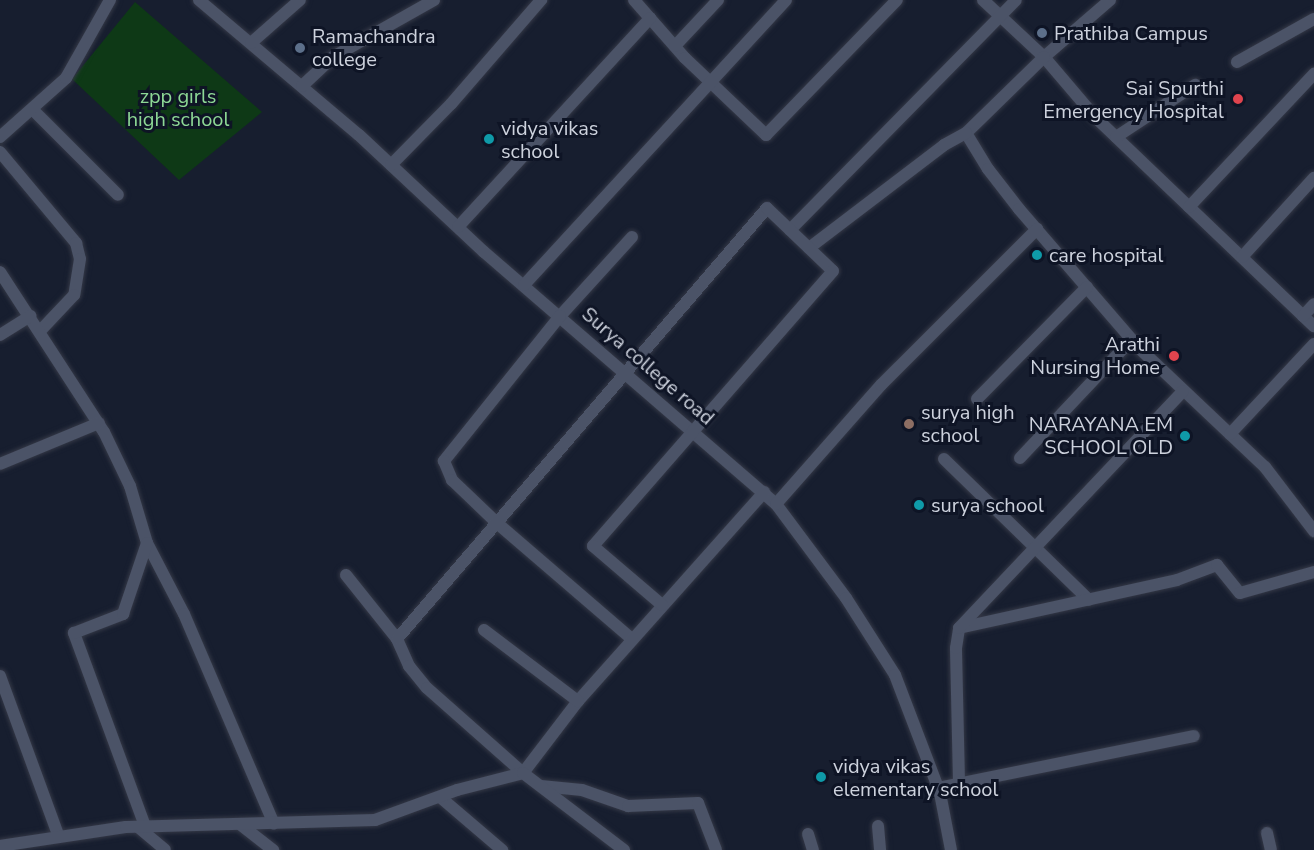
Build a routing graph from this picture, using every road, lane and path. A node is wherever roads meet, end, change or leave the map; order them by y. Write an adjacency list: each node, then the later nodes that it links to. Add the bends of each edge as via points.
1 (110, 0): 25 (street, via 66,78)
2 (199, 0): 16 (street, Surya college road)
3 (300, 0): 16 (street)
4 (434, 0): 24 (street, via 333,57)
5 (542, 0): 30 (street)
6 (634, 0): 14 (street)
7 (718, 0): 17 (street)
8 (786, 0): 21 (street)
9 (897, 0): 21 (street, via 766,135)
10 (983, 0): 13 (street)
11 (1016, 0): 13 (street)
12 (1110, 0): 18 (street)
13 (1000, 16): 18 (street); 36 (street)
14 (650, 18): 17 (street); 34 (street)
15 (1314, 18): 19 (street)
16 (251, 43): 24 (street, Surya college road)
17 (675, 46): 21 (street)
18 (1044, 57): 26 (street); 28 (street)
19 (1237, 62)
20 (1314, 74): 22 (street)
21 (709, 81): 41 (street)
22 (1309, 84): 33 (street)
23 (1195, 85): 28 (street, via 1144,114)
24 (302, 86): 30 (street, Surya college road)
25 (33, 110): 27 (street); 32 (street)
26 (966, 133): 35 (street, via 988,170); 38 (street, via 944,145)
27 (0, 136)
28 (1116, 137): 33 (street)
29 (0, 152): 48 (street, via 76,243 80,259 74,295)
30 (391, 165): 34 (street, Surya college road)
31 (1314, 178): 39 (street)
32 (118, 195)
33 (1189, 207): 39 (street)
34 (458, 227): 41 (street, Surya college road)
35 (1037, 229): 42 (street); 62 (street, via 881,385)
36 (790, 230): 38 (street); 52 (street, via 767,208)
37 (632, 237): 45 (street)
38 (809, 248): 56 (street, via 833,271)
39 (1242, 258): 46 (street)
40 (0, 272): 44 (street)
41 (524, 285): 45 (street, Surya college road)
42 (1087, 287): 50 (street); 54 (street)
43 (1314, 304): 46 (street)
44 (31, 316): 48 (street); 49 (street)
45 (560, 316): 52 (street, Surya college road); 63 (street, via 444,461 452,480)
46 (1303, 316): 47 (street)
47 (1314, 327)
48 (41, 330): 55 (street)
49 (0, 335)
50 (1131, 339): 53 (street); 58 (street)
51 (1314, 344): 57 (street)
52 (626, 373): 56 (street, Surya college road); 63 (street)
53 (1182, 391): 57 (street); 66 (street)
54 (977, 399)
55 (99, 423): 60 (street); 65 (street, via 130,486)
56 (695, 433): 61 (street, Surya college road); 70 (street, via 593,546)
57 (1230, 434): 64 (street, via 1265,467)
58 (1020, 458)
59 (944, 459): 66 (street)
60 (0, 464)
61 (764, 492): 62 (street, Surya college road); 70 (street)
62 (776, 504): 81 (street, Surya college road, via 877,644 894,675)
63 (497, 523): 73 (street); 74 (street)
64 (1314, 531)
65 (147, 543): 83 (street, via 184,614); 85 (street, via 123,614 74,633)
66 (1033, 547): 69 (street); 71 (street)
67 (1314, 572): 69 (street, via 1240,593 1217,566 1177,580)
68 (345, 575): 73 (street)
69 (1089, 600): 71 (street)
70 (662, 605): 74 (street)
71 (959, 628): 79 (street)
72 (484, 630): 76 (street)
73 (397, 639): 78 (street, via 409,666 427,688)
74 (632, 639): 76 (street)
75 (0, 676): 89 (street)
76 (578, 701): 78 (street)
77 (1194, 736): 79 (street)
78 (523, 773): 80 (street); 82 (street)
79 (959, 782): 81 (street)
80 (540, 786): 94 (street); 95 (street, via 582,790 628,806 698,803)
81 (938, 788): 98 (street, Surya college road)
82 (440, 797): 83 (street, via 375,820); 93 (street)
83 (274, 824): 84 (street)
84 (241, 825): 85 (street); 92 (street)
85 (142, 826): 89 (street); 91 (street)
86 (878, 826): 97 (street)
87 (1267, 833): 99 (street)
88 (808, 834): 96 (street)
89 (59, 837): 90 (street)
90 (0, 846)
91 (165, 850)
92 (273, 850)
93 (502, 850)
94 (624, 850)
95 (716, 850)
96 (813, 850)
97 (880, 850)
98 (951, 850)
99 (1271, 850)

